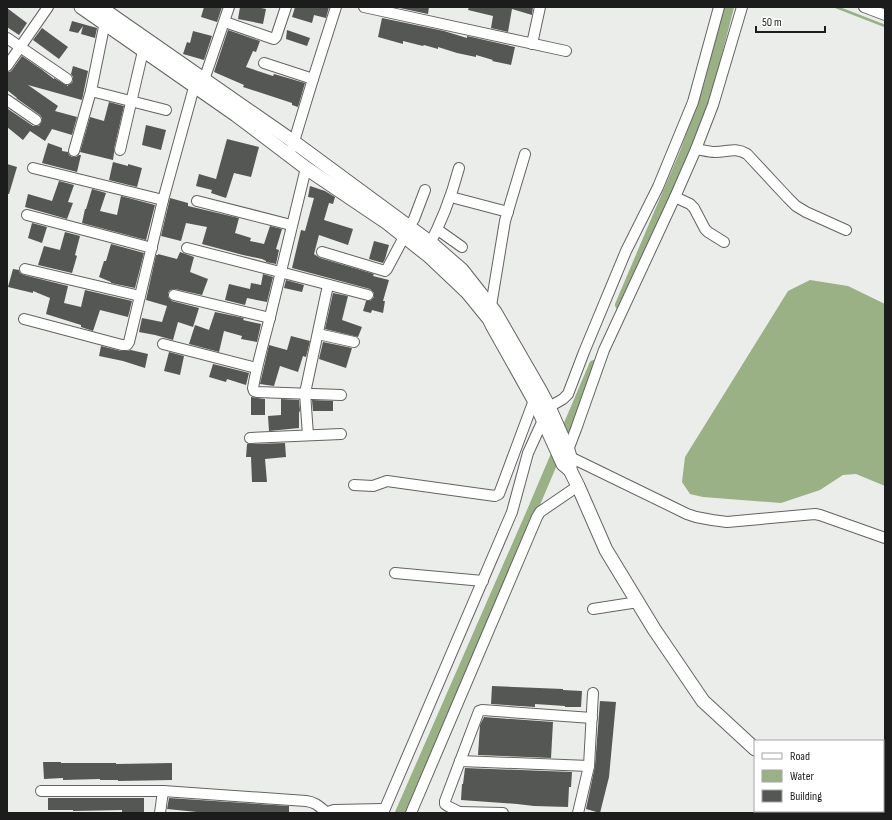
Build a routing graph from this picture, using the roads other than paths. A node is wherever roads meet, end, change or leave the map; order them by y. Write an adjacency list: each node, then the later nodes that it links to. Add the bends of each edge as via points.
1 (48, 7): 16 (street)
2 (81, 7): 11 (main road)
3 (229, 7): 13 (street)
4 (286, 7): 13 (street, via 274,38)
5 (336, 7): 22 (street)
6 (364, 7): 15 (street)
7 (540, 7): 15 (street)
8 (718, 7): 72 (street, via 694,98 658,187 627,248 568,394 563,400)
9 (742, 7): 30 (street, via 713,105)
10 (864, 7): 12 (street)
11 (104, 14): 17 (main road); 23 (main road); 24 (street)
12 (885, 15)
13 (224, 22): 23 (street)
14 (7, 38): 16 (street)
15 (532, 44): 18 (street)
16 (20, 48): 20 (street); 21 (street)
17 (143, 51): 23 (main road); 26 (street)
18 (566, 51)
19 (264, 63): 22 (street)
20 (7, 66)
21 (67, 79)
22 (313, 79): 29 (street)
23 (199, 80): 29 (main road); 34 (main road, via 236,115); 41 (street)
24 (91, 91): 26 (street); 32 (street)
25 (7, 100): 28 (street)
26 (132, 102): 27 (street); 31 (street)
27 (166, 110)
28 (36, 120)
29 (294, 142): 34 (street); 48 (main road)
30 (696, 149): 40 (street); 47 (street, via 716,152 736,150 747,154 796,206)
31 (120, 150)
32 (74, 152)
33 (525, 154): 43 (street)
34 (290, 156): 36 (main road)
35 (33, 168): 41 (street)
36 (306, 168): 45 (street); 48 (main road, via 386,222)
37 (459, 168): 39 (street)
38 (425, 190): 48 (street, via 414,219)
39 (451, 197): 43 (street); 46 (street)
40 (675, 197): 49 (street, via 690,204 705,229); 77 (street, via 604,350)
41 (163, 200): 51 (street)
42 (197, 201): 45 (street)
43 (508, 212): 62 (street)
44 (27, 215): 51 (street)
45 (292, 225): 56 (street)
46 (438, 230): 50 (street); 53 (street)
47 (846, 230)
48 (406, 231): 53 (main road); 54 (street, via 384,271)
49 (724, 242)
50 (462, 247)
51 (152, 248): 60 (street)
52 (187, 248): 56 (street)
53 (428, 248): 61 (main road, via 462,270)
54 (322, 252)
55 (25, 269): 60 (street)
56 (280, 272): 57 (street); 63 (street)
57 (328, 285): 59 (street); 65 (street)
58 (174, 295): 63 (street)
59 (368, 295)
60 (140, 296): 64 (street, via 127,345)
61 (478, 297): 62 (main road); 71 (main road)
62 (491, 306): 72 (main road)
63 (270, 318): 68 (street)
64 (24, 319)
65 (318, 334): 66 (street); 69 (street)
66 (354, 342)
67 (163, 344): 68 (street)
68 (256, 368): 69 (street, via 254,391)
69 (305, 393): 70 (street); 75 (street)
70 (341, 395)
71 (534, 400): 73 (main road); 78 (street, via 499,494 495,496 387,481 374,486)
72 (549, 407): 73 (main road)
73 (549, 422): 77 (main road); 77 (main road, via 550,437); 82 (street, via 528,453 512,512)
74 (341, 434): 75 (street)
75 (308, 436): 76 (street)
76 (250, 438)
77 (566, 452): 79 (main road, via 570,470); 80 (street, via 696,517 727,522 815,514)
78 (354, 485)
79 (578, 486): 83 (main road, via 606,550); 93 (street, via 537,516)
80 (885, 538)
81 (395, 573): 82 (street)
82 (482, 581): 92 (street)
83 (638, 602): 84 (street); 87 (main road, via 703,701)
84 (593, 609)
85 (593, 693): 86 (street)
86 (592, 718): 88 (street, via 482,710 477,715); 89 (street)
87 (754, 748)
88 (460, 761): 89 (street); 95 (street, via 445,801 447,806)
89 (588, 766): 98 (street)
90 (41, 791): 91 (street)
91 (162, 791): 94 (street, via 306,801 318,805); 96 (street)
92 (383, 811): 94 (street, via 342,809)
93 (414, 811)
94 (326, 812)
95 (459, 812): 97 (street)
96 (160, 813)
97 (503, 813)
98 (578, 813)

